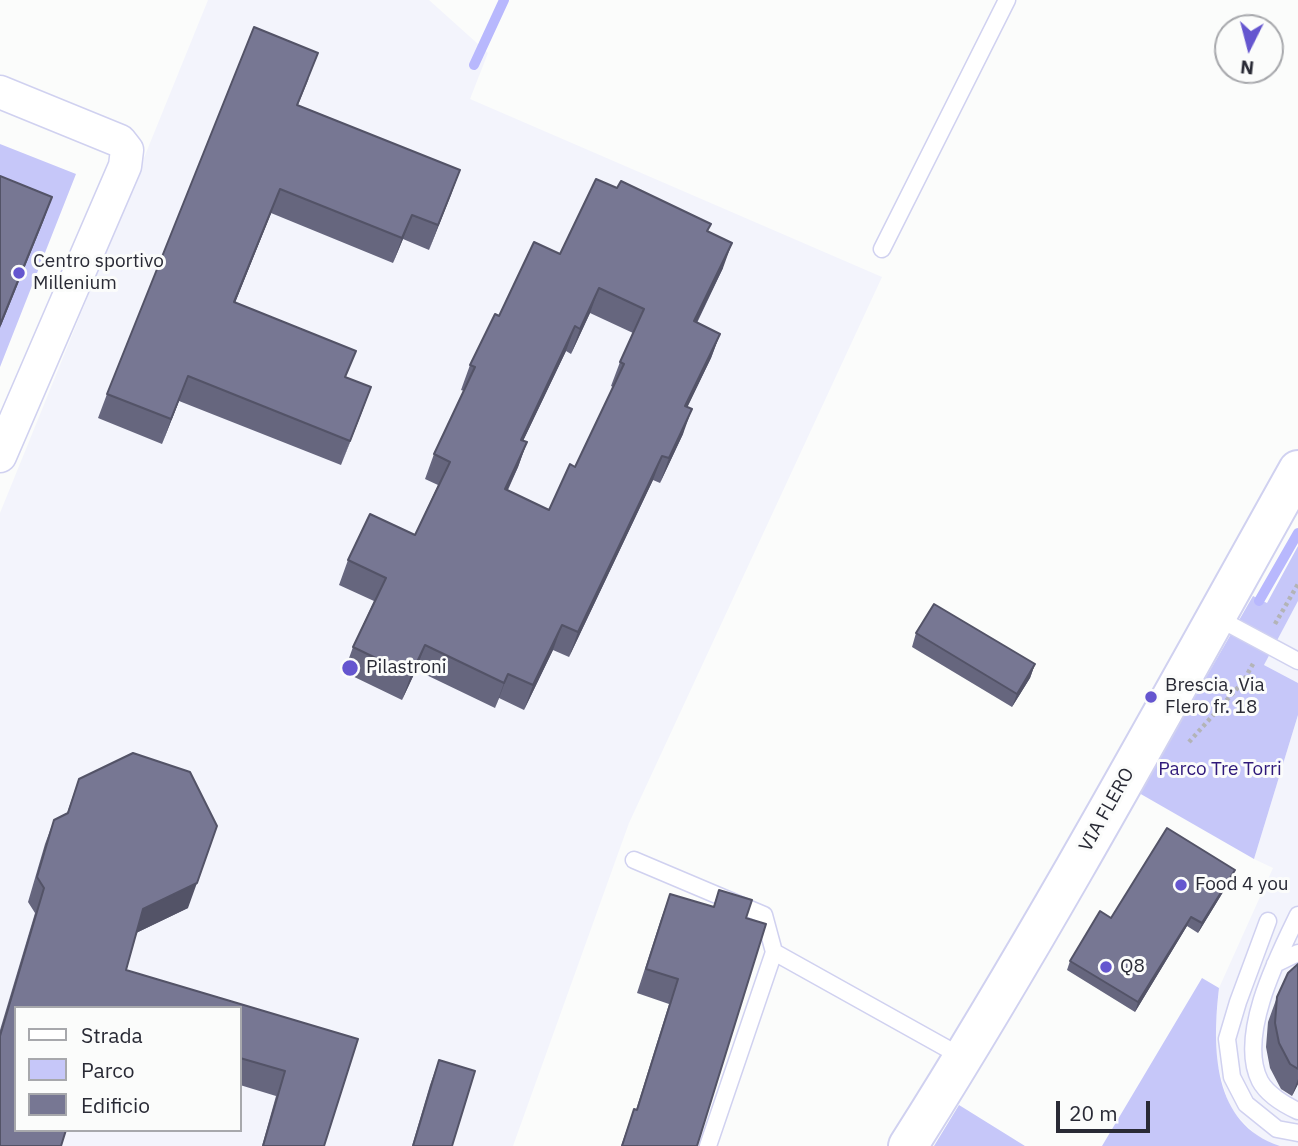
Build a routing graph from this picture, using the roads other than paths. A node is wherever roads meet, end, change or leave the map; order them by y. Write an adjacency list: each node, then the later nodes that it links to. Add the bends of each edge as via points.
1 (1007, 0): 3 (lane)
2 (0, 92): 4 (street, via 120,141 127,150 125,166)
3 (882, 249)
4 (0, 456)
5 (1298, 470): 6 (street, VIA FLERO)
6 (1222, 621): 7 (lane); 14 (street, VIA FLERO)
7 (1298, 661)
8 (634, 860): 11 (lane, via 764,915)
9 (1298, 915): 13 (lane)
10 (1268, 921): 16 (lane, via 1227,1039 1232,1077 1246,1104 1277,1129)
11 (774, 952): 14 (lane); 17 (lane)
12 (1298, 953): 13 (lane)
13 (1275, 964): 15 (lane, via 1252,1045 1261,1081 1283,1105)
14 (964, 1058): 18 (street, VIA FLERO)
15 (1298, 1111)
16 (1298, 1133)
17 (708, 1146)
18 (908, 1146)

